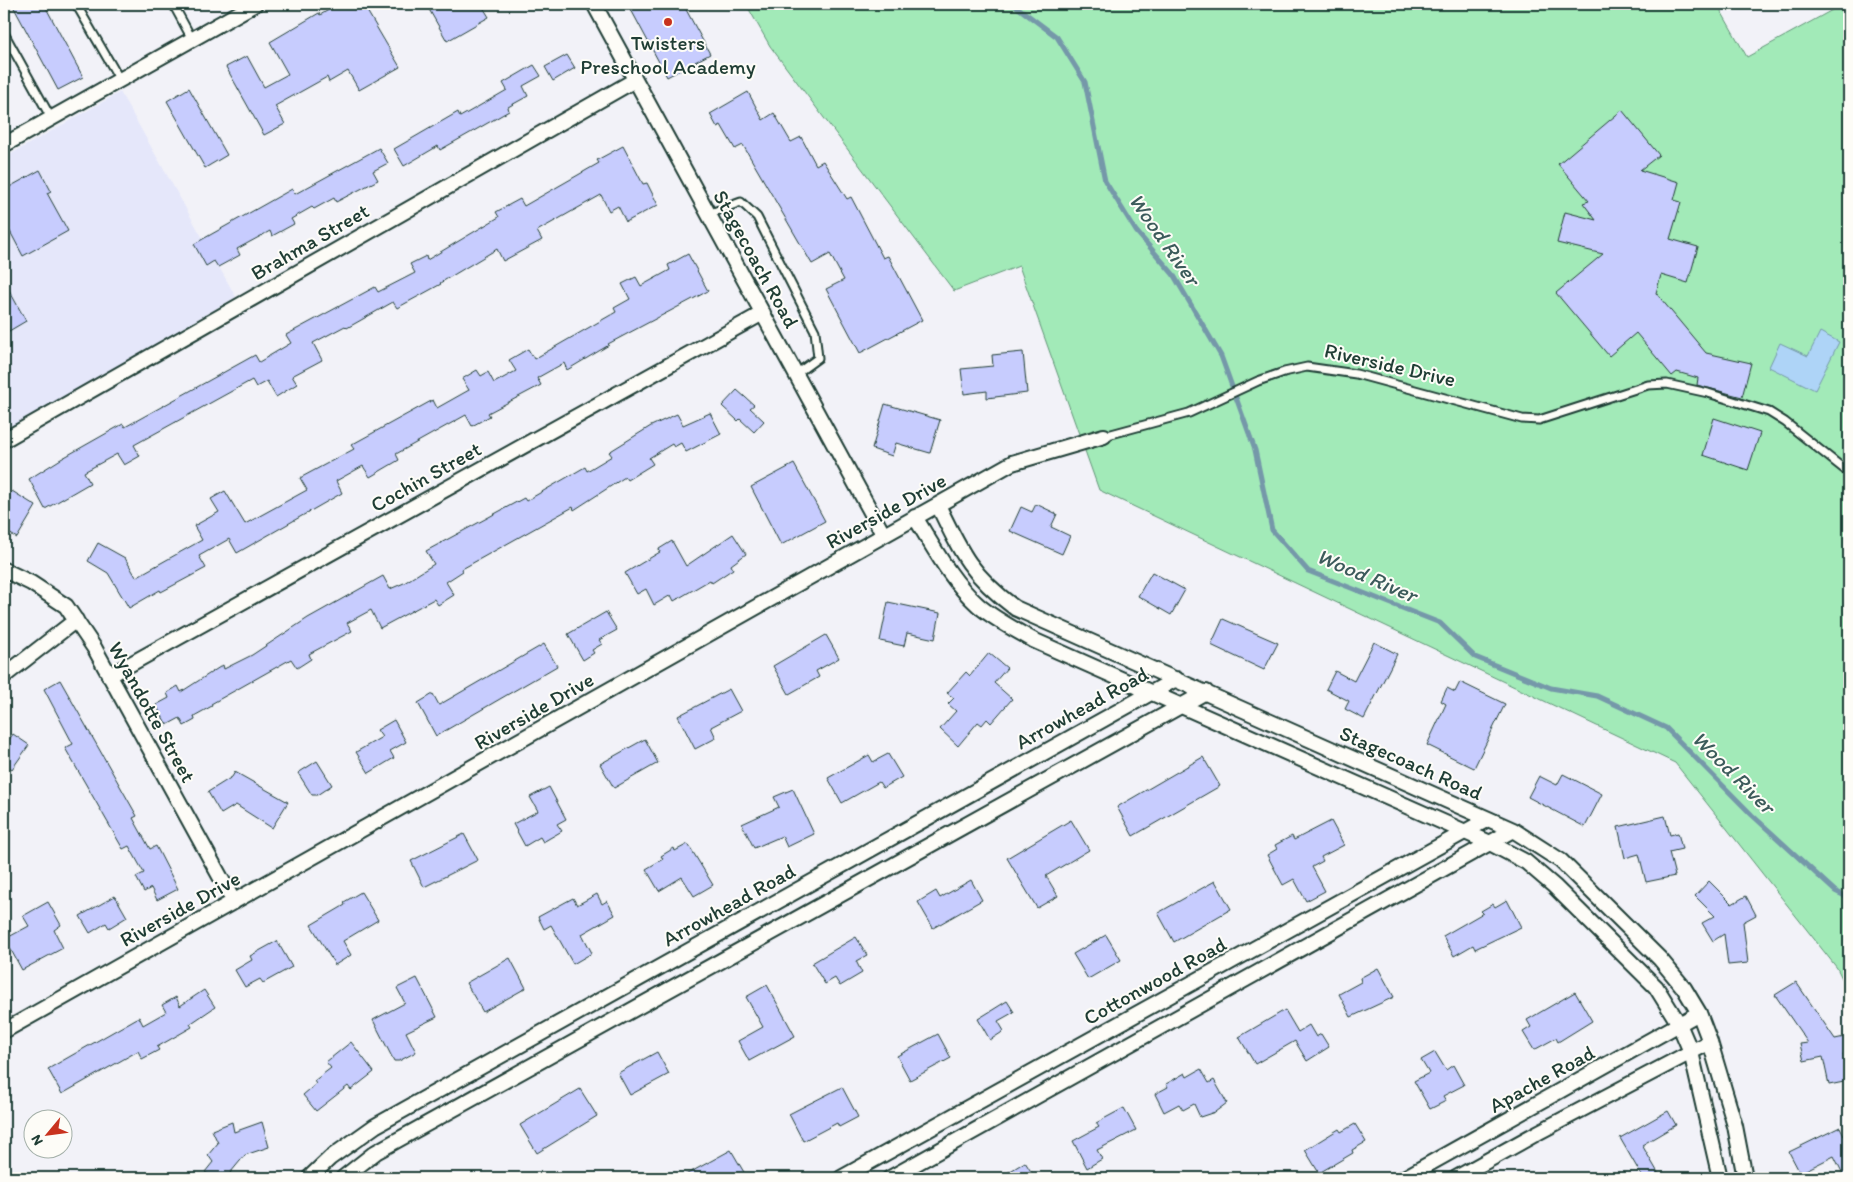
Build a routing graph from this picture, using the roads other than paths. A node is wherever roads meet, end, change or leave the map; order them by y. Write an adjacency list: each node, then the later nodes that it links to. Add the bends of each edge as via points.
1 (76, 4): 7 (lane)
2 (173, 4): 6 (lane)
3 (255, 4): 6 (street)
4 (594, 4): 8 (street, Stagecoach Road)
5 (4, 33): 9 (lane)
6 (192, 39): 7 (street)
7 (120, 80): 9 (street)
8 (635, 80): 11 (street, Stagecoach Road); 15 (street, Brahma Street)
9 (51, 118): 10 (street)
10 (4, 145)
11 (708, 214): 12 (street, Stagecoach Road); 13 (lane, via 741,202 757,217 814,330 818,358)
12 (762, 313): 13 (street, Stagecoach Road); 23 (street, Cochin Street)
13 (796, 374): 19 (street, Stagecoach Road)
14 (1104, 436): 16 (lane, Riverside Drive, via 1161,422 1258,381 1307,367 1356,374 1522,419 1539,420 1648,385 1667,384 1769,412); 17 (street, Riverside Drive, via 1012,463)
15 (4, 440)
16 (1849, 473)
17 (938, 505): 18 (street, Riverside Drive); 24 (street, Stagecoach Road, via 974,573 1015,608)
18 (915, 518): 19 (street, Riverside Drive); 25 (street, Stagecoach Road, via 957,584 978,606 1033,640)
19 (883, 534): 32 (street, Riverside Drive)
20 (4, 570): 21 (street, Wyandotte Street, via 66,606)
21 (76, 620): 22 (street); 23 (street, Wyandotte Street)
22 (4, 676)
23 (109, 676): 32 (street, Wyandotte Street)
24 (1176, 679): 25 (street, Arrowhead Road); 26 (street, Stagecoach Road)
25 (1152, 692): 27 (street, Stagecoach Road); 38 (street, Arrowhead Road, via 375,1126 330,1158)
26 (1206, 692): 27 (street); 28 (street, Stagecoach Road)
27 (1182, 706): 30 (street, Stagecoach Road); 39 (street, via 385,1147)
28 (1488, 819): 29 (street, Stagecoach Road); 30 (street, Cottonwood Road)
29 (1513, 830): 31 (street, Cottonwood Road); 33 (street, Stagecoach Road, via 1561,861 1660,959 1684,988)
30 (1464, 832): 31 (street, Stagecoach Road); 40 (street, Cottonwood Road)
31 (1490, 843): 34 (street, Stagecoach Road, via 1526,862 1554,886 1656,987); 41 (street, Cottonwood Road)
32 (234, 902): 35 (street, Riverside Drive)
33 (1699, 1014): 34 (street, Apache Road); 36 (street, Stagecoach Road)
34 (1679, 1024): 37 (street, Stagecoach Road); 42 (street, Apache Road)
35 (4, 1031)
36 (1710, 1042): 37 (street); 45 (street, Stagecoach Road, via 1736,1126)
37 (1690, 1052): 43 (street); 44 (street, Stagecoach Road)
38 (309, 1178)
39 (344, 1178)
40 (841, 1178)
41 (890, 1178)
42 (1404, 1178)
43 (1456, 1178)
44 (1720, 1178)
45 (1744, 1178)

